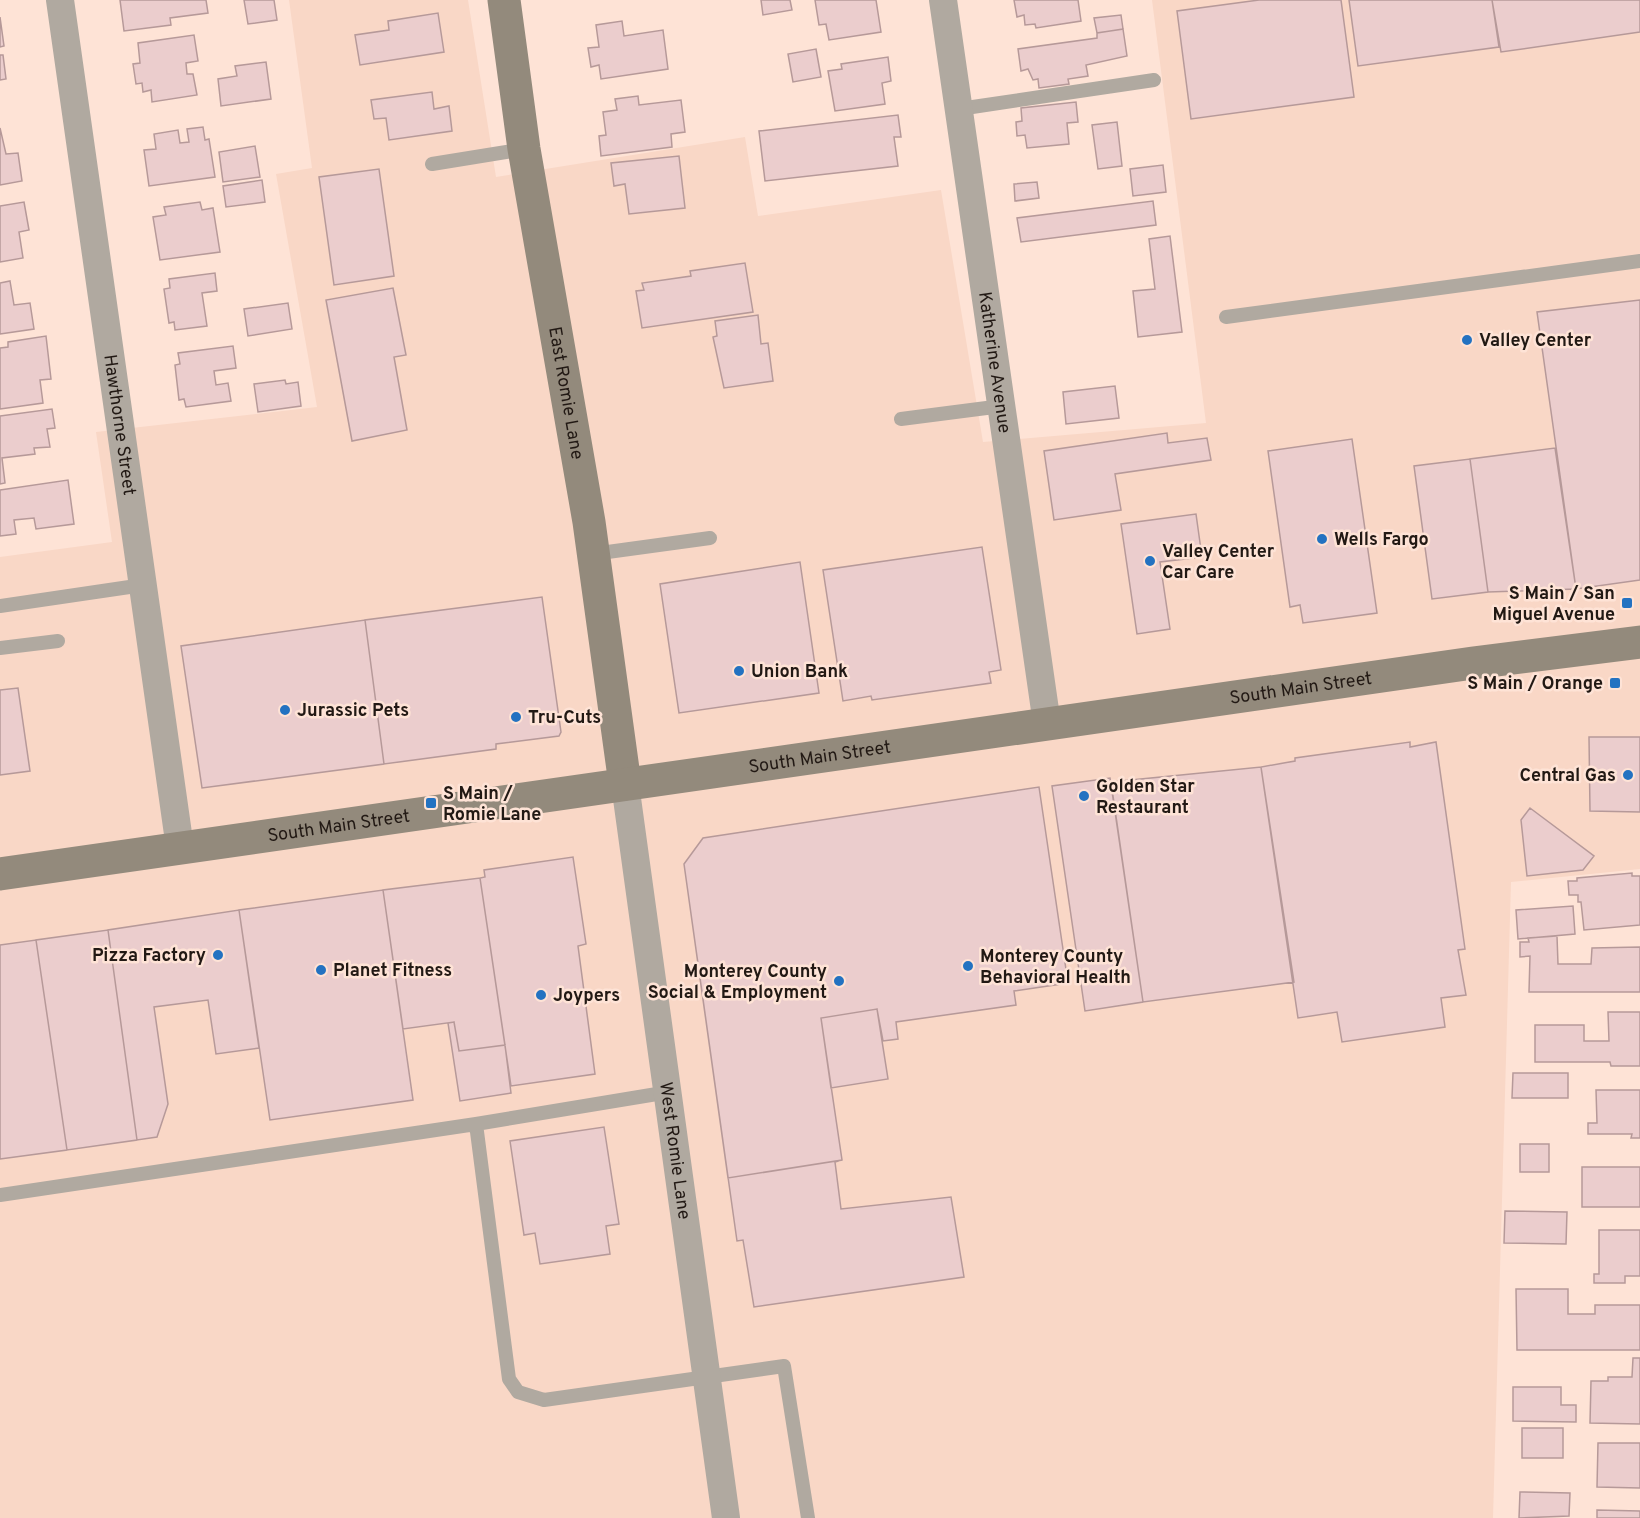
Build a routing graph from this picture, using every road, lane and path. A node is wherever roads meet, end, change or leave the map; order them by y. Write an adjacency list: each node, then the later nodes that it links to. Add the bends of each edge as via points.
1 (60, 0): 14 (street, Hawthorne Street)
2 (504, 0): 6 (main road, East Romie Lane)
3 (943, 0): 5 (street, Katherine Avenue)
4 (1154, 80): 5 (lane)
5 (959, 109): 10 (street, Katherine Avenue)
6 (524, 149): 7 (lane); 13 (main road, East Romie Lane)
7 (432, 164)
8 (1640, 261): 9 (lane)
9 (1226, 317)
10 (1002, 406): 11 (lane); 19 (street, Katherine Avenue)
11 (901, 419)
12 (710, 538): 13 (lane)
13 (593, 554): 20 (main road, East Romie Lane)
14 (143, 585): 15 (lane); 21 (street, Hawthorne Street)
15 (0, 606)
16 (58, 640): 18 (lane)
17 (1640, 642): 19 (main road, South Main Street)
18 (0, 648)
19 (1047, 724): 20 (main road, South Main Street)
20 (625, 784): 21 (main road, South Main Street); 23 (street, West Romie Lane)
21 (180, 848): 22 (main road, South Main Street)
22 (0, 874)
23 (669, 1092): 24 (lane); 26 (street, West Romie Lane)
24 (476, 1124): 25 (lane); 26 (lane, via 509,1379 518,1392 544,1400)
25 (0, 1195)
26 (706, 1376): 27 (street, West Romie Lane); 28 (lane, via 784,1366)
27 (726, 1518)
28 (808, 1518)

